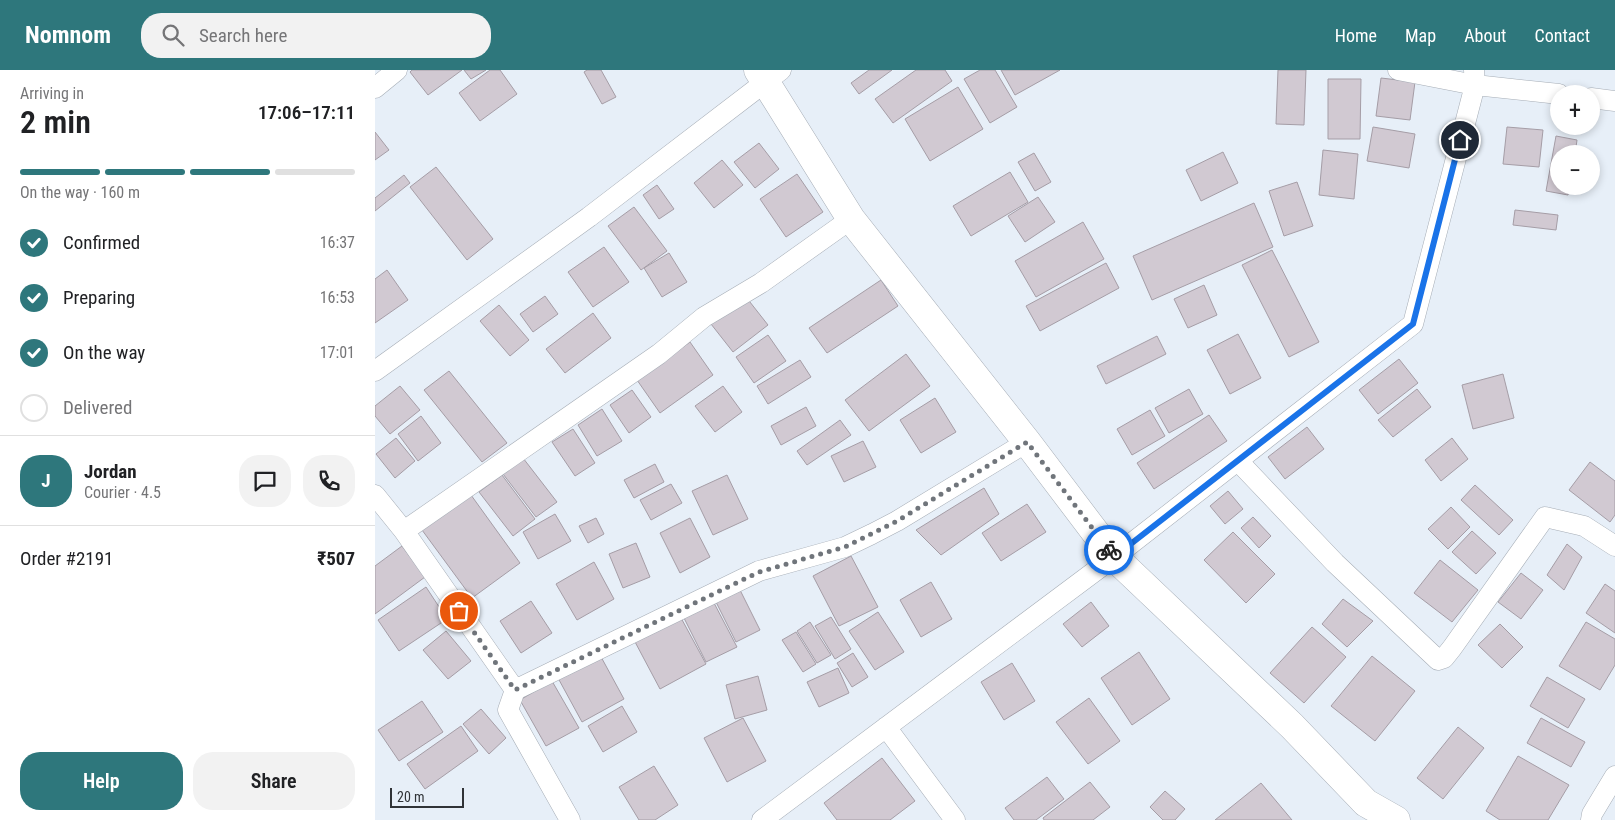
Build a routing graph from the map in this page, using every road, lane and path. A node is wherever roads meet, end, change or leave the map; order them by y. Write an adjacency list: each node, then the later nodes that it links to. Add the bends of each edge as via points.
1 (397, 70): 5 (street)
2 (1398, 70): 4 (street)
3 (768, 74): 9 (street); 10 (street, via 589,217)
4 (1474, 77): 6 (street); 12 (street, via 1413,324)
5 (375, 88)
6 (1550, 92)
7 (1600, 99): 8 (street)
8 (1615, 101)
9 (851, 219): 11 (street); 14 (street, via 761,283 704,317 659,354)
10 (375, 371)
11 (1027, 442): 16 (street); 17 (street, via 897,521 845,547 759,572)
12 (1238, 461): 15 (street, via 1335,563 1438,660 1444,658 1545,517 1584,526); 16 (street)
13 (375, 495): 14 (street)
14 (404, 532): 17 (street)
15 (1615, 546)
16 (1114, 557): 18 (street); 23 (street, via 1292,726 1366,803)
17 (515, 690): 20 (street, via 508,710)
18 (886, 727): 21 (street); 22 (street)
19 (1615, 776): 24 (street)
20 (570, 820)
21 (762, 820)
22 (955, 820)
23 (1396, 820)
24 (1591, 820)

